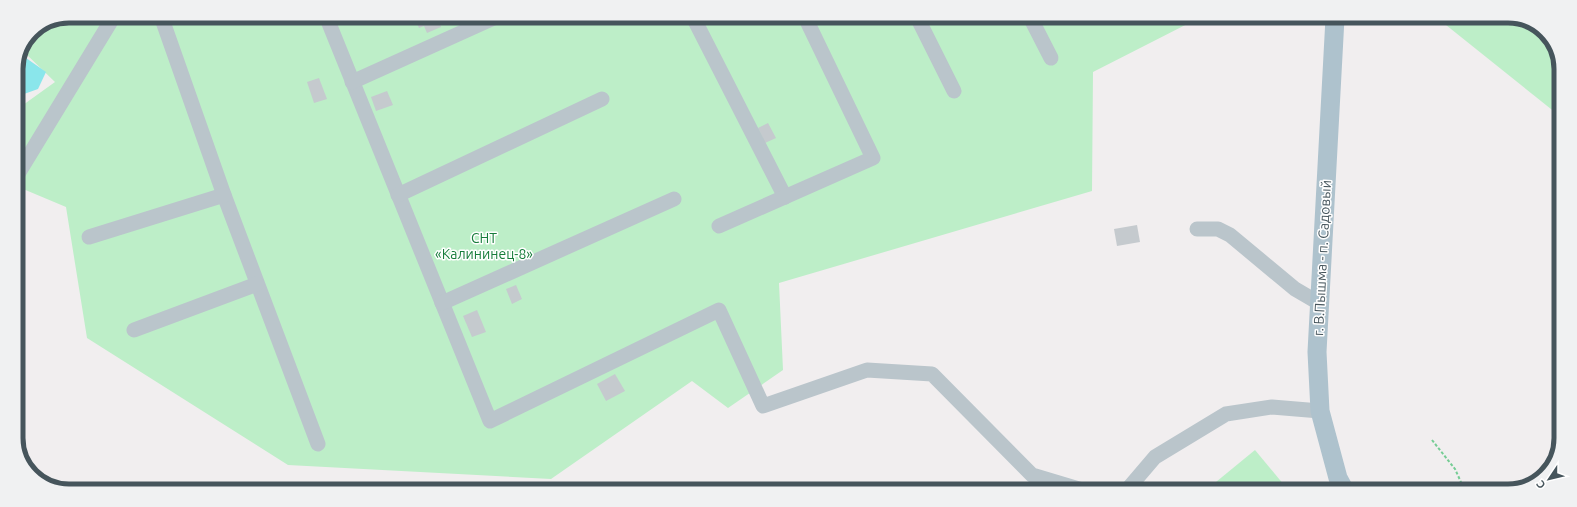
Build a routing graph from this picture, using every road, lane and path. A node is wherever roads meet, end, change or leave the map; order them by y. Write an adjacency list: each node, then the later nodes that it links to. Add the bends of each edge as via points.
1 (110, 23): 14 (street)
2 (163, 23): 15 (street)
3 (329, 23): 11 (street)
4 (481, 23): 11 (street)
5 (696, 23): 17 (street)
6 (808, 23): 17 (street, via 873,158)
7 (921, 23): 12 (street)
8 (1033, 23): 10 (street)
9 (1334, 23): 24 (main road, г. В.Пышма - п. Садовый)
10 (1051, 58)
11 (352, 82): 16 (street)
12 (954, 91)
13 (602, 99): 16 (street)
14 (23, 166)
15 (224, 195): 21 (street); 22 (street)
16 (398, 195): 23 (street)
17 (785, 197): 19 (street)
18 (674, 199): 23 (street)
19 (719, 226)
20 (1196, 229): 24 (street, via 1218,229 1230,235 1295,289)
21 (89, 237)
22 (257, 284): 25 (street); 28 (street)
23 (442, 303): 29 (street, via 490,421 719,310 763,406 867,370 932,374 1032,475)
24 (1319, 303): 26 (main road, г. В.Пышма - п. Садовый, via 1317,352)
25 (134, 330)
26 (1320, 411): 30 (street, via 1272,407 1226,414 1155,457); 31 (main road, г. В.Пышма - п. Садовый)
27 (1432, 440): 32 (path, via 1455,469)
28 (318, 444)
29 (1062, 484)
30 (1131, 484)
31 (1341, 484)
32 (1462, 484)

